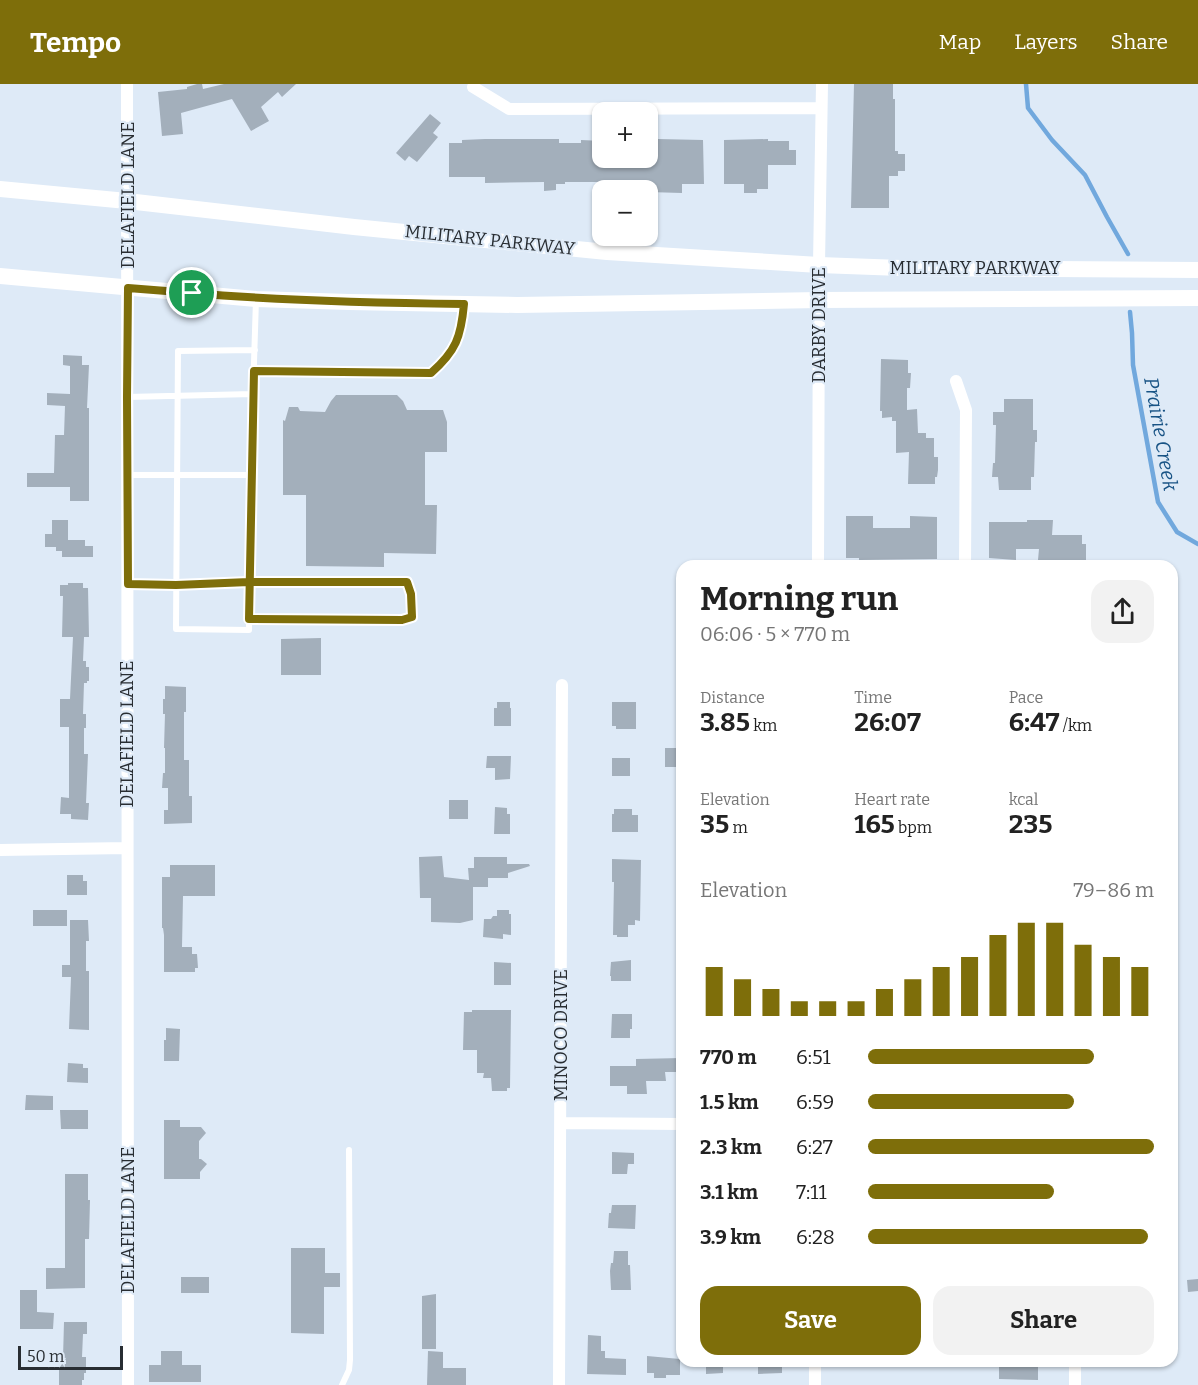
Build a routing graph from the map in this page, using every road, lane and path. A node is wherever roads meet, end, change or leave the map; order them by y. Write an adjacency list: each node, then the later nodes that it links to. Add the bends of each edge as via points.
1 (127, 84): 6 (street, DELAFIELD LANE)
2 (822, 84): 4 (street, DARBY DRIVE)
3 (473, 87): 4 (street, via 509,109)
4 (821, 108): 7 (street, DARBY DRIVE)
5 (0, 189): 6 (main road, MILITARY PARKWAY)
6 (127, 201): 7 (main road, MILITARY PARKWAY, via 607,252); 10 (street, DELAFIELD LANE)
7 (819, 265): 8 (main road, MILITARY PARKWAY); 13 (street, DARBY DRIVE)
8 (1198, 270)
9 (0, 276): 10 (main road, MILITARY PARKWAY)
10 (128, 288): 11 (main road, MILITARY PARKWAY); 20 (street, DELAFIELD LANE)
11 (256, 298): 14 (main road, MILITARY PARKWAY); 15 (lane)
12 (1198, 298): 13 (main road, MILITARY PARKWAY)
13 (820, 300): 14 (main road, MILITARY PARKWAY); 24 (street, DARBY DRIVE)
14 (464, 304): 16 (lane, via 462,328 452,351 431,373)
15 (255, 350): 16 (lane); 19 (lane, via 178,351)
16 (254, 371): 18 (lane)
17 (956, 381): 25 (street, via 966,410)
18 (253, 394): 19 (lane); 23 (lane)
19 (177, 396): 20 (lane); 22 (lane)
20 (127, 397): 21 (street, DELAFIELD LANE)
21 (127, 475): 22 (lane); 27 (street, DELAFIELD LANE)
22 (177, 475): 23 (lane); 28 (lane)
23 (252, 475): 26 (lane)
24 (818, 560)
25 (964, 560)
26 (249, 582): 28 (lane); 29 (lane); 29 (lane, via 407,582 412,617)
27 (128, 584): 28 (lane); 31 (street, DELAFIELD LANE)
28 (176, 585): 29 (lane, via 176,629 249,630)
29 (249, 619)
30 (562, 685): 33 (street, MINOCO DRIVE)
31 (127, 848): 32 (street); 38 (street, DELAFIELD LANE)
32 (0, 850)
33 (561, 1123): 34 (street); 40 (street, MINOCO DRIVE)
34 (676, 1124)
35 (349, 1150): 39 (lane, via 350,1360)
36 (815, 1367): 41 (street)
37 (1074, 1367): 42 (street)
38 (128, 1385)
39 (342, 1385)
40 (559, 1385)
41 (815, 1385)
42 (1075, 1385)

